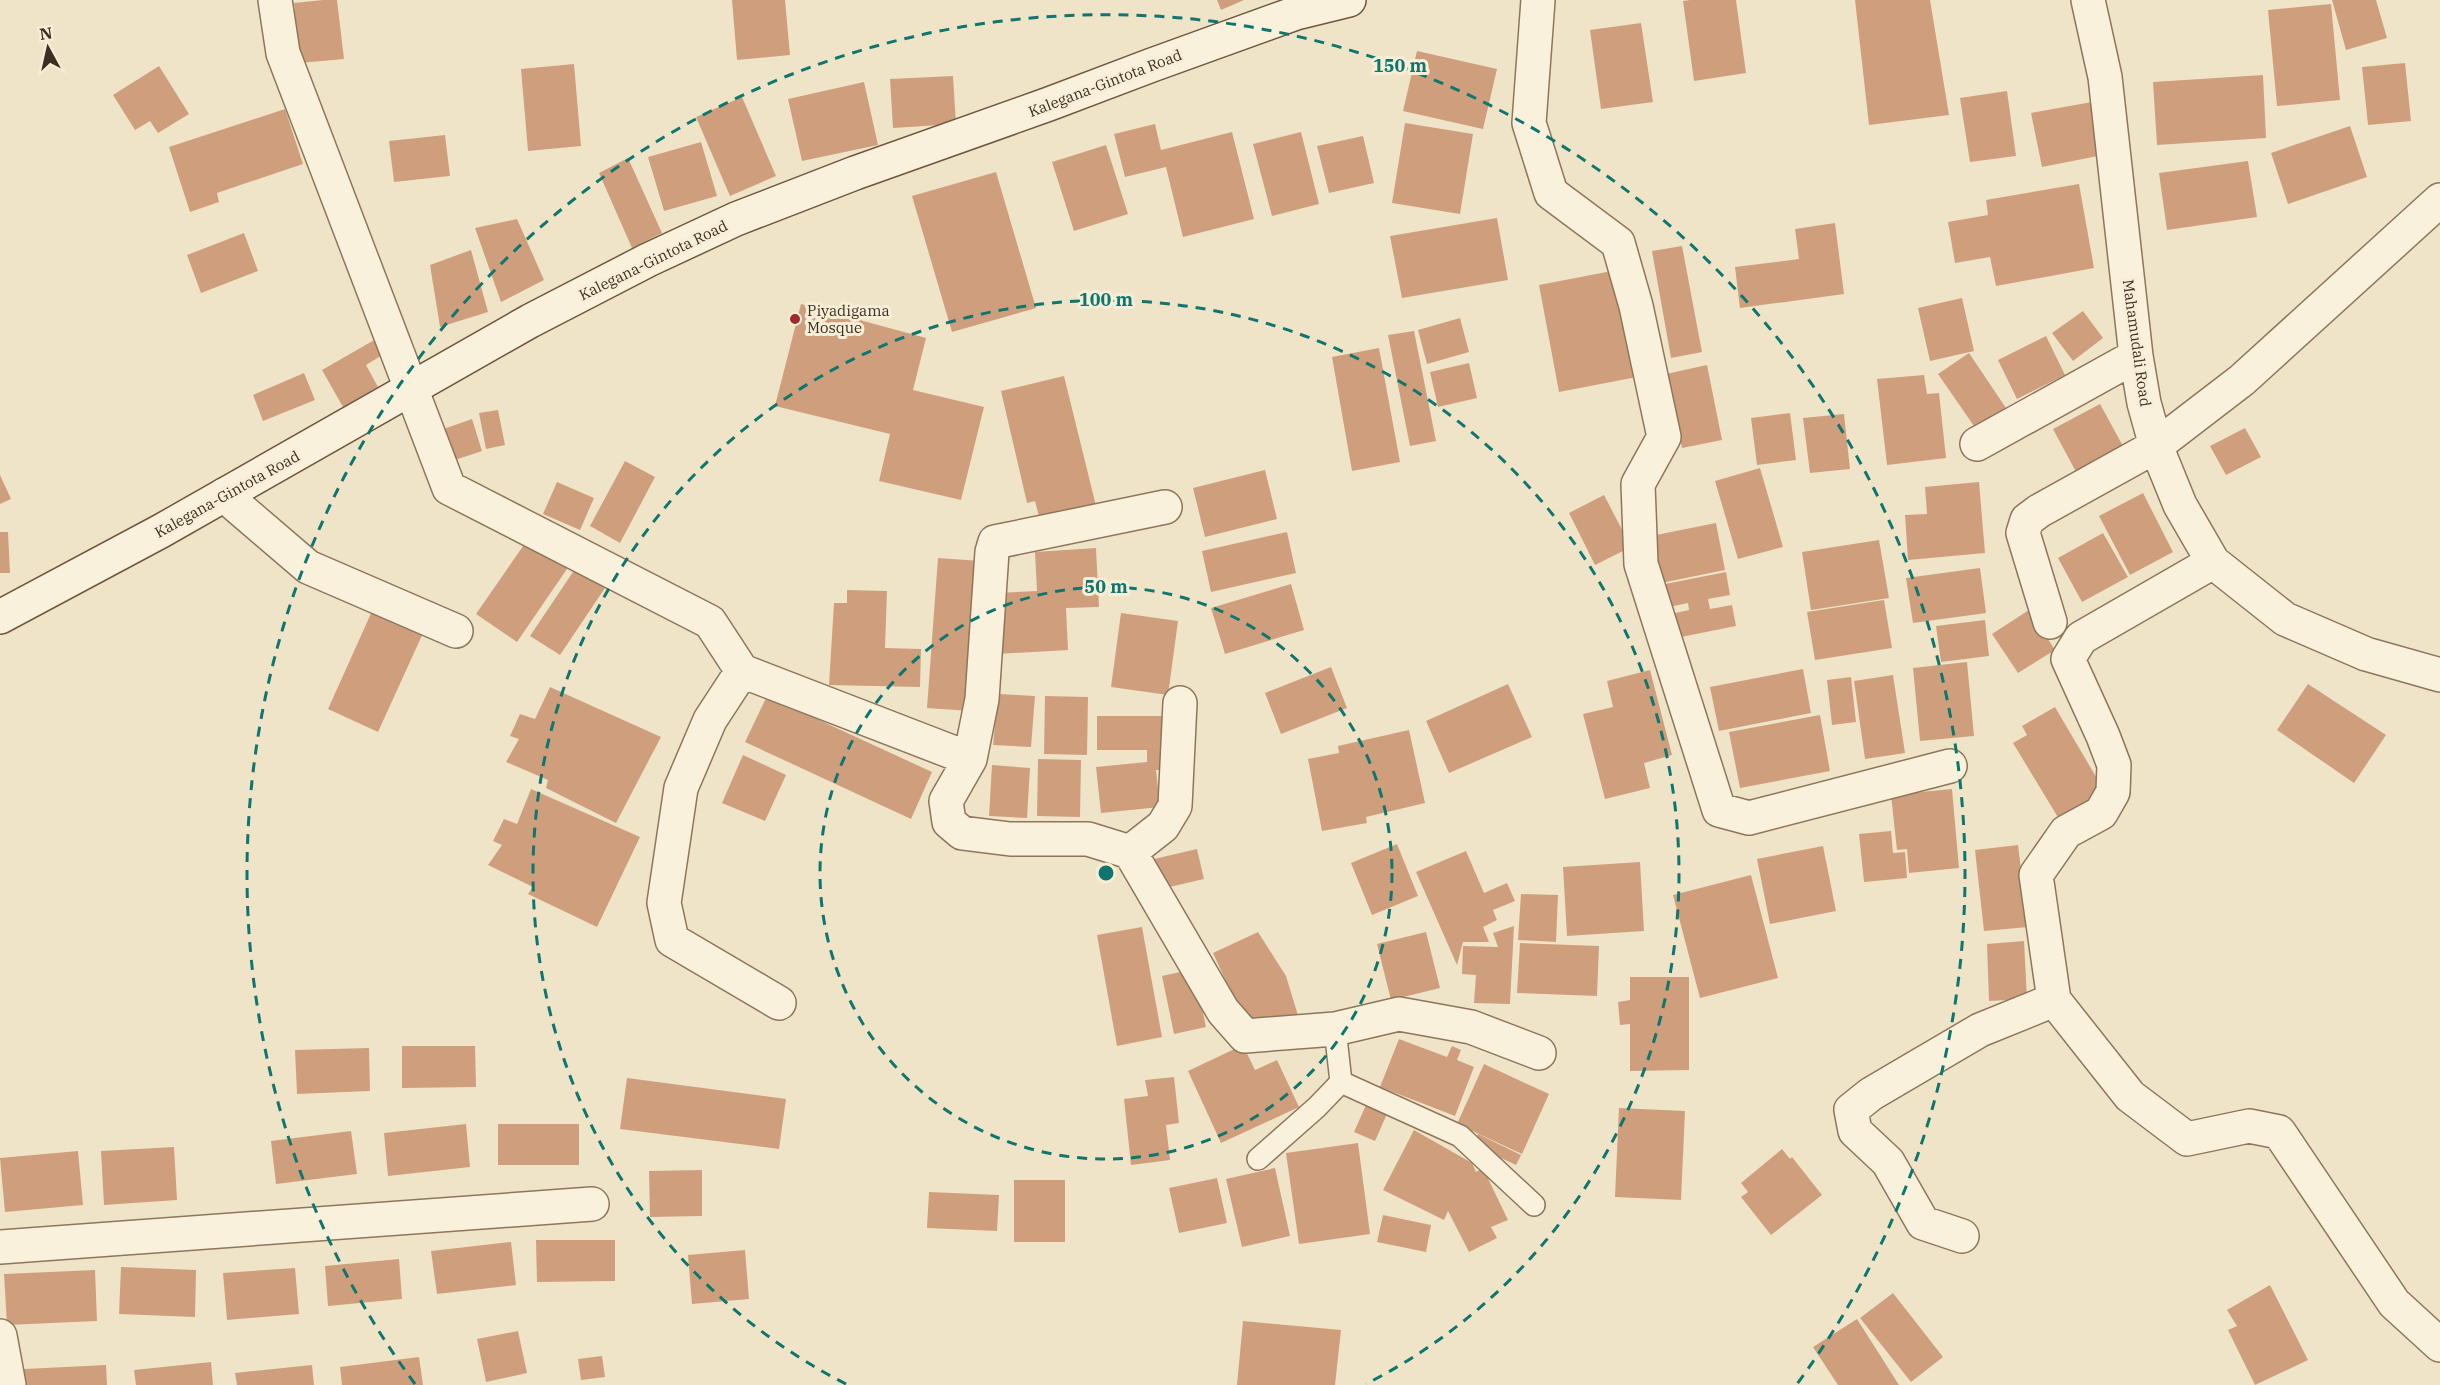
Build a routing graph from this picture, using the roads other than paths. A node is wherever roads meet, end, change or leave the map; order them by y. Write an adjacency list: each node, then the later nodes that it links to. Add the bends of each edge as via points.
1 (275, 0): 7 (street, via 283,53)
2 (1349, 0): 7 (street, Kalegana-Gintota Road, via 1296,13 855,172 736,219 530,321)
3 (1538, 0): 20 (street, via 1529,123 1551,193 1618,243 1636,306 1664,437 1638,484 1641,564 1719,810 1749,818)
4 (2088, 0): 6 (street, Mahamudali Road, via 2105,77)
5 (2440, 200): 9 (street, via 2242,380)
6 (2136, 356): 8 (street); 9 (street, Mahamudali Road)
7 (412, 390): 10 (street, Kalegana-Gintota Road); 16 (street, via 449,488 710,622)
8 (1977, 444)
9 (2156, 446): 12 (street, Mahamudali Road, via 2180,505); 14 (street, via 2027,520 2023,533)
10 (224, 495): 13 (street, Kalegana-Gintota Road); 15 (street, via 308,567)
11 (1165, 507): 19 (street, via 995,542 982,699)
12 (2213, 562): 17 (street, Mahamudali Road, via 2285,619 2366,654); 22 (street, via 2081,638 2068,659 2114,765 2113,792 2101,813 2066,832 2036,875)
13 (0, 617)
14 (2050, 622)
15 (456, 632)
16 (742, 671): 19 (street); 23 (street, via 710,720 681,788 664,903 672,940)
17 (2440, 675)
18 (1180, 703): 21 (street, via 1175,806 1163,826)
19 (970, 759): 21 (street, via 945,801 949,822 962,833 1010,839 1088,839)
20 (1950, 766)
21 (1130, 852): 24 (street, via 1223,1011 1245,1036)
22 (2054, 1000): 30 (street, via 1980,1030 1871,1094 1851,1110 1855,1131 1888,1162 1923,1223); 33 (street, via 2130,1096 2187,1139 2249,1126 2279,1132 2394,1303)
23 (779, 1003)
24 (1335, 1029): 25 (street, via 1399,1014 1471,1027); 26 (lane)
25 (1539, 1053)
26 (1341, 1082): 27 (lane); 29 (lane, via 1460,1136)
27 (1258, 1159)
28 (592, 1204): 31 (street)
29 (1534, 1205)
30 (1962, 1236)
31 (0, 1247)
32 (0, 1336): 34 (street)
33 (2440, 1345)
34 (9, 1385)

